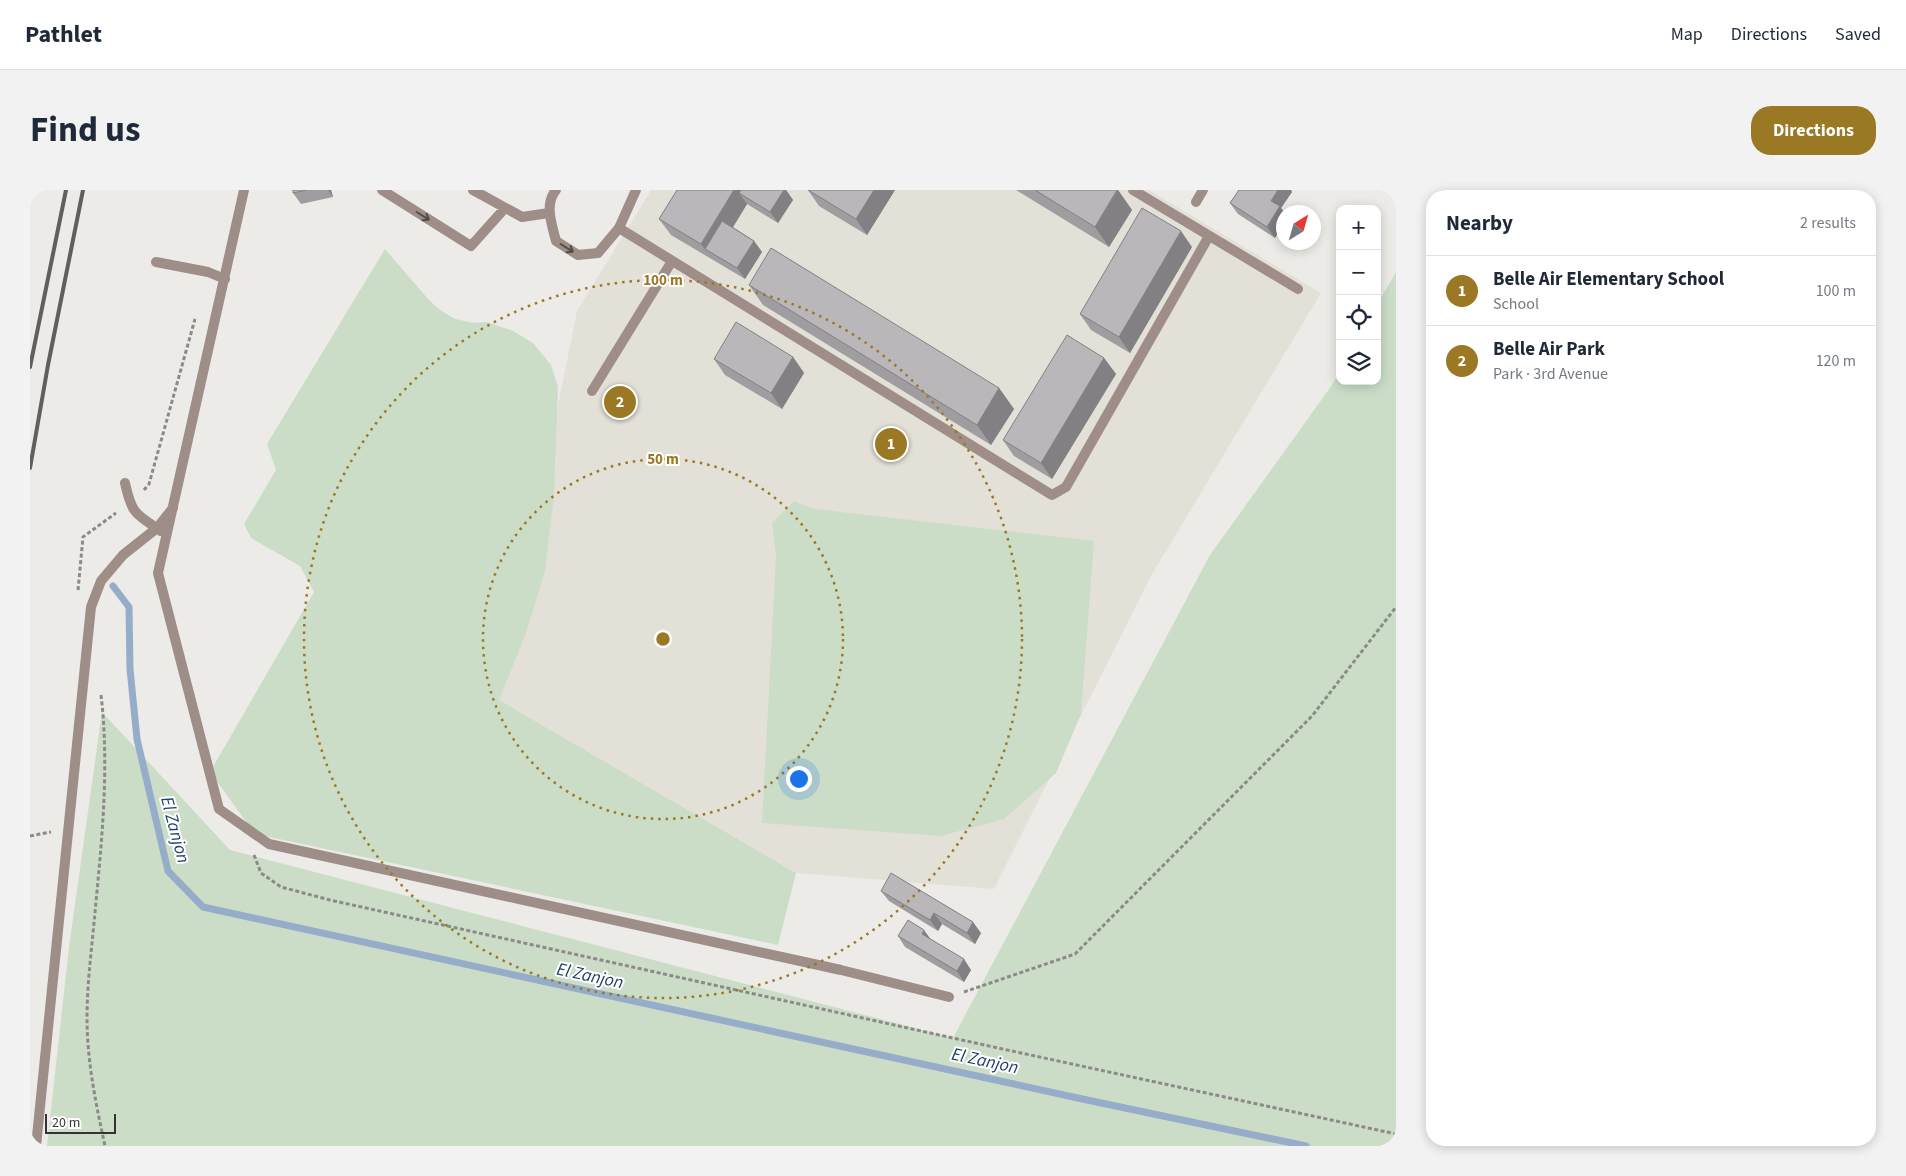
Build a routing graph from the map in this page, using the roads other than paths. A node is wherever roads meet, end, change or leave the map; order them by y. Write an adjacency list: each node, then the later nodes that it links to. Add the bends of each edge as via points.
1 (244, 190): 15 (street)
2 (382, 190): 9 (street, one-way to 9, via 471,246)
3 (473, 190): 9 (street)
4 (556, 190): 10 (street, via 552,194)
5 (636, 190): 11 (street)
6 (1133, 190): 12 (street)
7 (1203, 190): 8 (street)
8 (1196, 202)
9 (505, 208): 10 (street, via 522,217)
10 (549, 214): 11 (street, one-way to 11, via 556,241 578,255 598,253)
11 (619, 228): 13 (street)
12 (1209, 236): 13 (street, via 1066,487 1052,495); 16 (street)
13 (672, 261): 17 (street)
14 (156, 262): 15 (street, via 208,272)
15 (224, 279): 19 (street)
16 (1298, 289)
17 (592, 391)
18 (125, 484): 20 (street, via 129,503 137,516)
19 (173, 508): 20 (street); 21 (street)
20 (157, 528): 21 (street); 23 (street, via 122,555 101,581 91,607)
21 (167, 535): 22 (street, via 158,573 219,809 269,844)
22 (950, 997)
23 (36, 1146)

